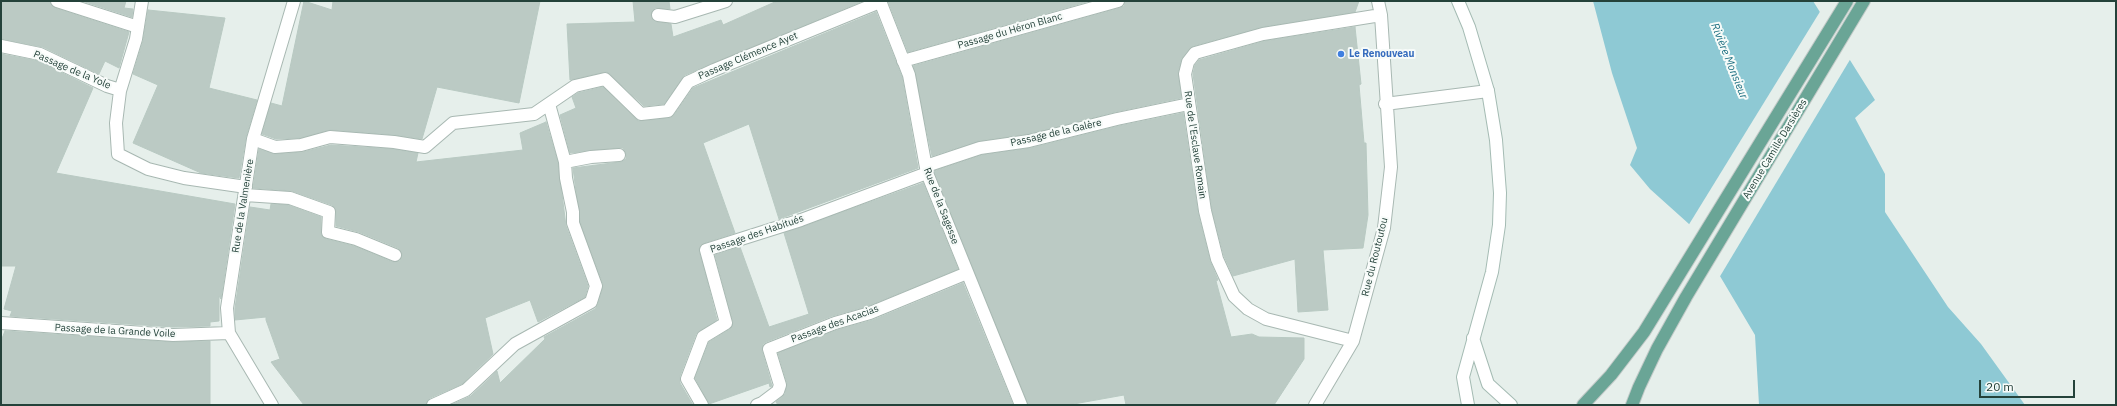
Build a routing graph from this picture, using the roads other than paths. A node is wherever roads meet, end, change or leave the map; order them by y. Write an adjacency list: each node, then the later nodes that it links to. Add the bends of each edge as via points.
1 (57, 1): 13 (street)
2 (142, 1): 13 (street)
3 (294, 1): 21 (street, Rue de la Valmenière)
4 (726, 1): 11 (street, via 675,17)
5 (1118, 1): 15 (street, Passage du Héron Blanc)
6 (1378, 1): 12 (street, Rue du Routoutou)
7 (1458, 1): 17 (street, via 1469,27)
8 (1847, 1): 40 (main road, Avenue Camille Darsières, via 1644,332 1611,375)
9 (880, 2): 15 (street, Rue de la Sagesse); 18 (street, Passage Clémence Ayet, via 688,82 668,110 641,114 605,80 576,86)
10 (1862, 6): 41 (main road, Avenue Camille Darsières, via 1686,297 1657,349)
11 (658, 15)
12 (1381, 15): 19 (street, Rue de l'Esclave Romain, via 1263,34 1195,53 1188,62 1185,74); 20 (street, Rue du Routoutou)
13 (138, 27): 16 (street)
14 (1, 46): 16 (street, Passage de la Yole, via 40,54)
15 (903, 61): 24 (street, Rue de la Sagesse, via 909,75)
16 (120, 90): 25 (street, via 116,123 118,154 148,169)
17 (1488, 91): 20 (street); 30 (street, via 1496,140 1500,193 1499,226 1492,272)
18 (549, 104): 21 (street, Passage Clémence Ayet, via 534,114 453,123 425,147 330,137 301,145 275,147); 23 (street)
19 (1189, 104): 24 (street, Passage de la Galère, via 1029,141 980,148); 31 (street, Rue de l'Esclave Romain, via 1205,211 1217,260 1234,296 1248,309 1266,319)
20 (1386, 104): 31 (street, Rue du Routoutou, via 1391,168 1384,228)
21 (253, 139): 25 (street, Rue de la Valmenière)
22 (619, 155): 23 (street)
23 (565, 162): 33 (street, via 573,223 596,286 591,302 515,344 466,390)
24 (926, 170): 27 (street, Rue de la Sagesse); 34 (street, Passage des Habitués, via 801,220 706,250 726,323 703,337 687,379)
25 (245, 191): 26 (street, via 290,198 329,212 328,232 356,239); 29 (street, Rue de la Valmenière, via 227,308)
26 (395, 255)
27 (967, 273): 35 (street, Passage des Acacias, via 870,313 835,323 768,349 780,385 778,391); 36 (street, Rue de la Sagesse)
28 (1, 323): 29 (street, Passage de la Grande Voile, via 173,335)
29 (229, 333): 32 (street, Rue de la Valmenière)
30 (1474, 338): 38 (street, via 1463,377); 39 (street, via 1488,384)
31 (1353, 341): 37 (street, Rue du Routoutou)
32 (272, 405)
33 (433, 405)
34 (702, 405)
35 (757, 405)
36 (1021, 405)
37 (1315, 405)
38 (1468, 405)
39 (1511, 405)
40 (1583, 405)
41 (1632, 405)

